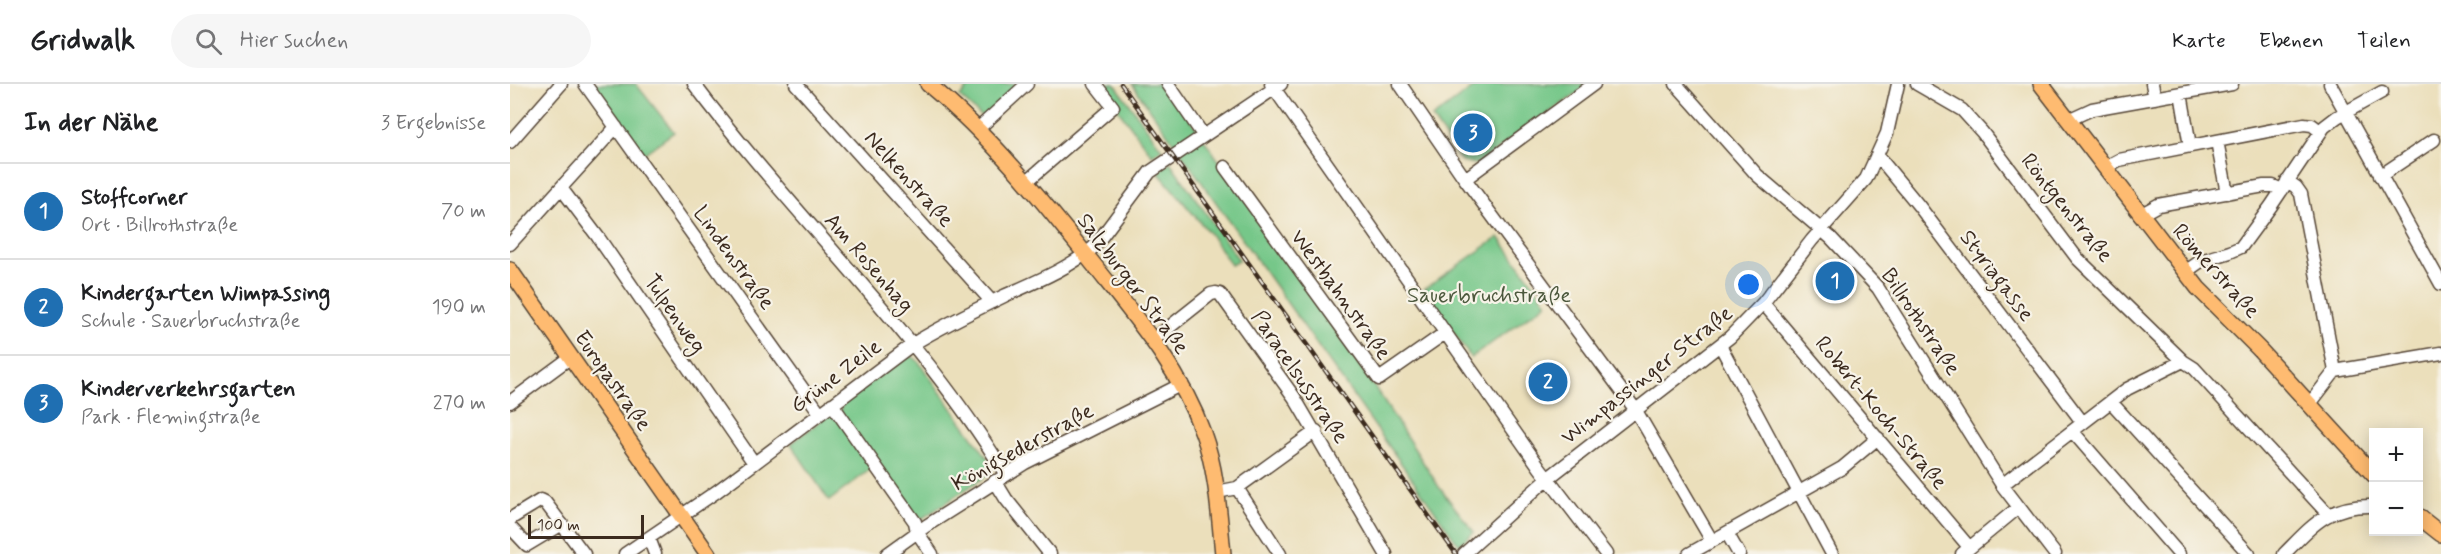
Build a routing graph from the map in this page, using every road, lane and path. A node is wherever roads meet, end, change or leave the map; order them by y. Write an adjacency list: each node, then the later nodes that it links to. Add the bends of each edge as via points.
1 (561, 84): 30 (street)
2 (585, 84): 24 (street, Lindenstraße)
3 (694, 84): 52 (street, Am Rosenhag, via 749,155)
4 (796, 84): 48 (street, Nelkenstraße)
5 (928, 84): 25 (main road, Salzburger Straße)
6 (1027, 84): 25 (street)
7 (1095, 84): 37 (street, via 1113,107)
8 (1168, 84): 27 (street)
9 (1400, 84): 36 (street)
10 (1594, 84): 36 (street)
11 (1676, 84): 42 (street, Billrothstraße, via 1757,175)
12 (1898, 84): 32 (street, Wimpassinger Straße, via 1887,133)
13 (1917, 84): 56 (street, Röntgenstraße, via 1962,110 2077,258)
14 (2041, 84): 23 (main road, Römerstraße)
15 (2152, 84): 21 (street)
16 (2232, 84): 20 (street)
17 (2330, 84): 22 (street)
18 (1275, 85): 27 (street, Grüne Zeile); 50 (street)
19 (2382, 92): 22 (street)
20 (2181, 93): 21 (street); 31 (street)
21 (2155, 98): 23 (street, via 2092,110)
22 (2346, 111): 26 (street); 35 (street)
23 (2068, 120): 34 (main road, Römerstraße)
24 (616, 127): 39 (street); 64 (street, Lindenstraße)
25 (979, 128): 37 (main road, Salzburger Straße)
26 (2320, 131): 28 (street, via 2304,124); 38 (street)
27 (1203, 135): 44 (street, Grüne Zeile, via 1150,172)
28 (2217, 141): 31 (street); 40 (street)
29 (2434, 141): 35 (street)
30 (510, 142)
31 (2190, 146): 34 (street, via 2119,159)
32 (1877, 155): 42 (street, Wimpassinger Straße, via 1866,179); 65 (street, Styriagasse, via 1920,206)
33 (1225, 167): 50 (street, Westbahnstraße, via 1379,379)
34 (2104, 168): 41 (main road, Römerstraße)
35 (2380, 176): 47 (street)
36 (1466, 179): 63 (street)
37 (1026, 182): 44 (main road, Salzburger Straße)
38 (2285, 185): 40 (street); 46 (street, via 2241,247 2201,261); 57 (street, via 2296,187 2301,194)
39 (561, 188): 43 (street); 69 (street, Tulpenweg)
40 (2227, 192): 41 (street, via 2158,205)
41 (2140, 214): 46 (main road, Römerstraße)
42 (1821, 230): 49 (street, Wimpassinger Straße); 73 (street, Billrothstraße, via 1866,274 1888,303)
43 (510, 244)
44 (1085, 254): 48 (street, Grüne Zeile); 51 (main road, Salzburger Straße)
45 (510, 270): 55 (main road, Europastraße)
46 (2185, 272): 62 (main road, Römerstraße)
47 (2441, 284)
48 (992, 302): 52 (street, Grüne Zeile)
49 (1763, 303): 53 (street, Wimpassinger Straße); 68 (street, Robert-Koch-Straße)
50 (1445, 333): 72 (street)
51 (1153, 340): 58 (main road, Salzburger Straße); 66 (street, Paracelsusstraße, via 1211,294 1220,294)
52 (913, 344): 61 (street, Grüne Zeile); 71 (street, Am Rosenhag)
53 (1720, 345): 63 (street, Wimpassinger Straße); 76 (street)
54 (2441, 353): 57 (street)
55 (571, 357): 59 (street); 80 (main road, Europastraße)
56 (2183, 361): 60 (street, via 2127,389); 79 (street, Röntgenstraße, via 2194,368)
57 (2335, 371): 62 (street)
58 (1182, 384): 71 (street, Königsederstraße); 75 (main road, Salzburger Straße, via 1204,435)
59 (510, 402)
60 (2111, 402): 65 (street); 110 (street)
61 (832, 404): 64 (street, Grüne Zeile); 87 (street, via 915,522)
62 (2309, 405): 70 (main road, Römerstraße)
63 (1635, 409): 72 (street, Wimpassinger Straße); 91 (street)
64 (820, 413): 69 (street, Grüne Zeile)
65 (2083, 423): 67 (street)
66 (1316, 431): 74 (street); 102 (street, Paracelsusstraße)
67 (2073, 432): 73 (street); 109 (street)
68 (1878, 438): 76 (street, via 1842,468); 92 (street, Robert-Koch-Straße)
69 (754, 463): 80 (street, Grüne Zeile)
70 (2369, 472)
71 (1000, 478): 87 (street, Königsederstraße); 99 (street, Am Rosenhag, via 1006,500)
72 (1548, 479): 103 (street, Wimpassinger Straße); 104 (street)
73 (2002, 486): 78 (street, Billrothstraße)
74 (1237, 488): 75 (street); 101 (street)
75 (1217, 492): 100 (main road, Salzburger Straße)
76 (1799, 492): 88 (street); 107 (street)
77 (2369, 506): 79 (street)
78 (2019, 507): 92 (street); 108 (street, Billrothstraße)
79 (2328, 514): 111 (street)
80 (681, 516): 90 (street, Grüne Zeile); 96 (main road, Europastraße)
81 (2423, 518): 83 (main road)
82 (510, 519): 85 (street, via 541,500)
83 (2441, 519)
84 (2423, 520): 89 (main road)
85 (562, 524): 86 (street, via 527,545); 93 (street)
86 (510, 527)
87 (916, 532): 97 (street, Königsederstraße); 98 (street)
88 (1727, 533): 91 (street); 106 (street)
89 (2441, 534)
90 (649, 538): 94 (street, Grüne Zeile); 95 (street)
91 (1712, 541): 105 (street)
92 (1966, 551)
93 (584, 554)
94 (625, 554)
95 (655, 554)
96 (708, 554)
97 (887, 554)
98 (932, 554)
99 (1050, 554)
100 (1223, 554)
101 (1280, 554)
102 (1386, 554)
103 (1464, 554)
104 (1606, 554)
105 (1689, 554)
106 (1738, 554)
107 (1832, 554)
108 (2055, 554)
109 (2179, 554)
110 (2249, 554)
111 (2284, 554)

